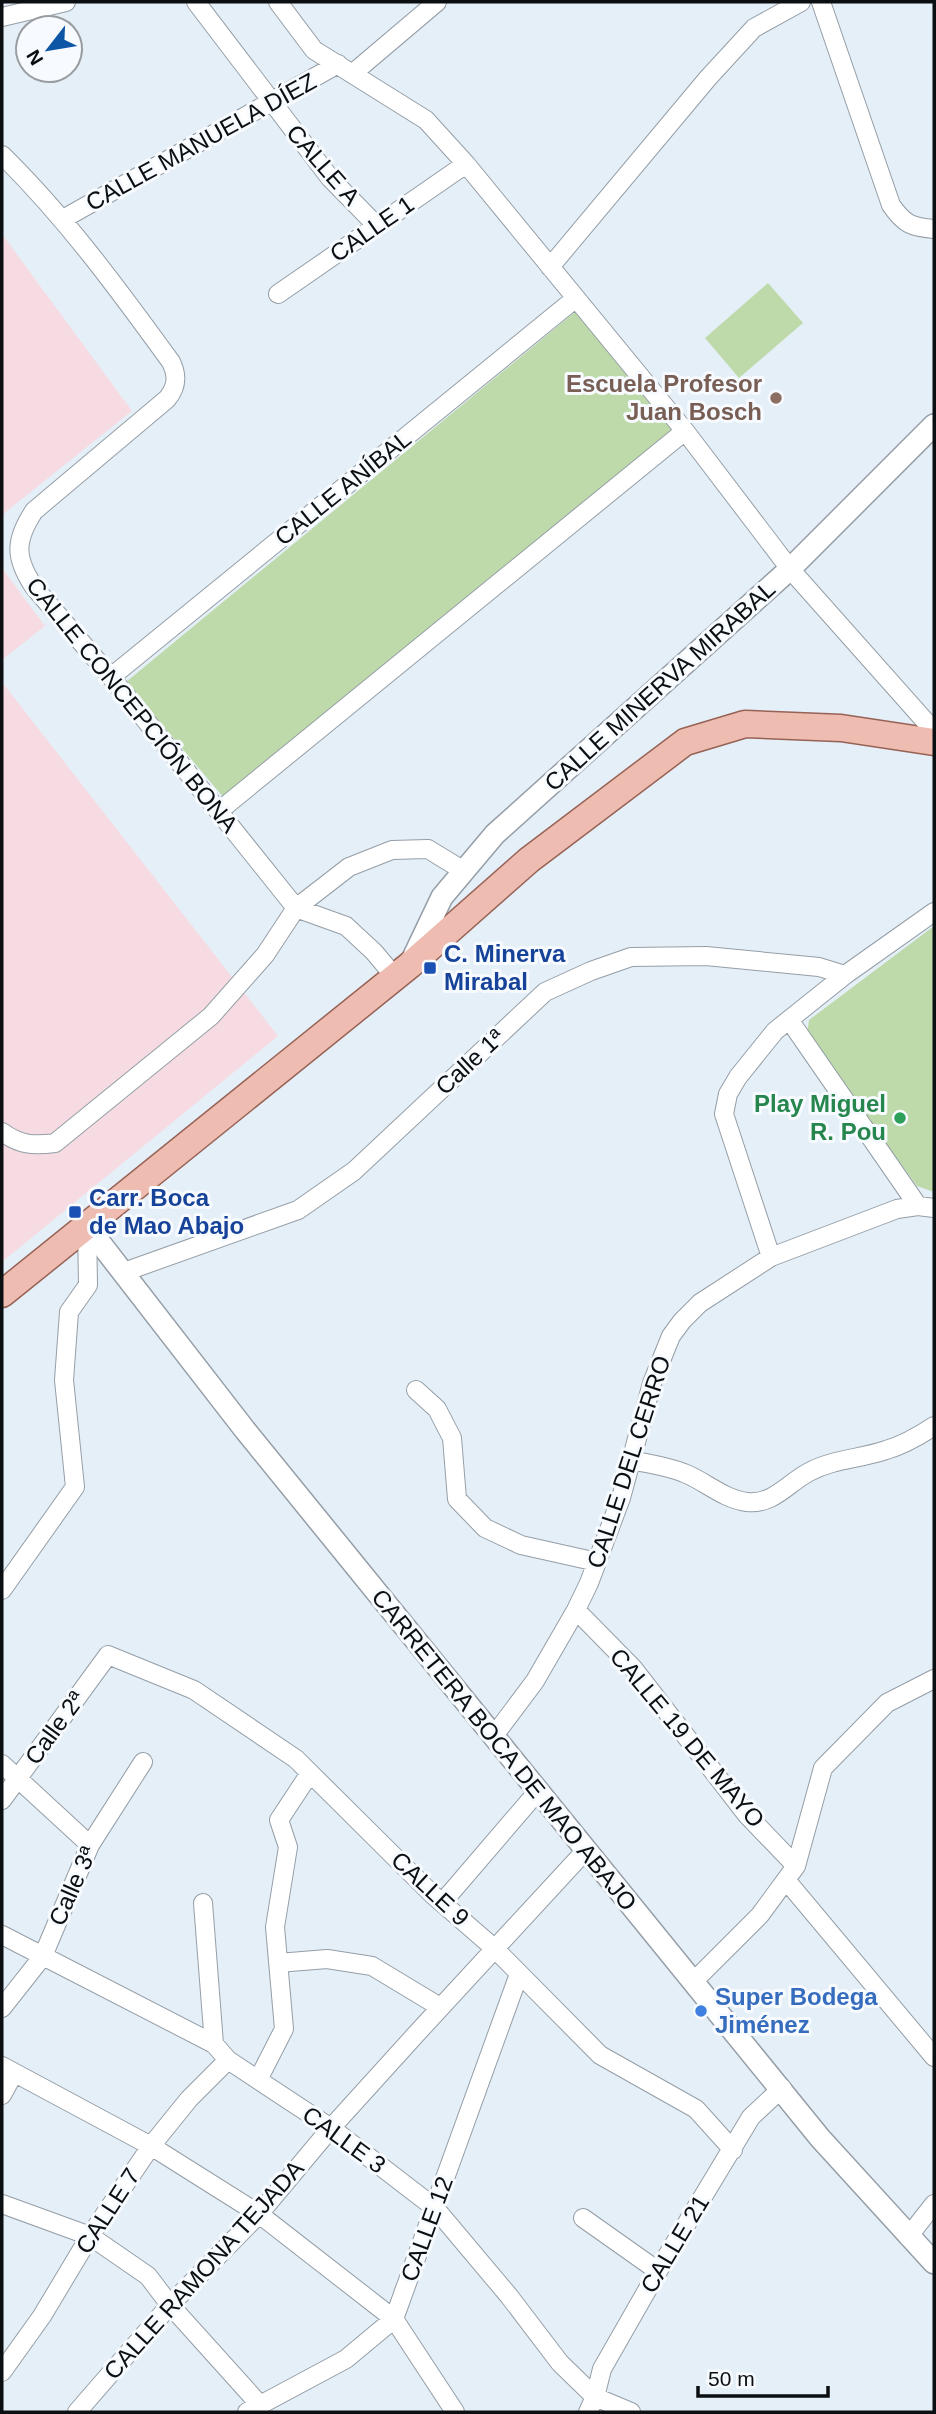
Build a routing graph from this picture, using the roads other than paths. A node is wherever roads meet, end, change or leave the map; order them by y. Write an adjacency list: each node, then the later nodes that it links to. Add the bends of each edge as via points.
1 (66, 2): 7 (street)
2 (196, 2): 9 (street, CALLE A)
3 (278, 2): 8 (street, via 314,50)
4 (437, 2): 8 (street, CALLE MANUELA DÍEZ)
5 (801, 2): 15 (street, via 754,28)
6 (821, 2): 14 (street, via 891,205 901,220 916,228)
7 (2, 17)
8 (345, 69): 9 (street, CALLE MANUELA DÍEZ); 11 (street, via 426,120)
9 (271, 102): 12 (street, CALLE MANUELA DÍEZ); 13 (street, CALLE A, via 330,178)
10 (2, 155): 12 (street, CALLE CONCEPCIÓN BONA)
11 (466, 164): 13 (street, CALLE 1); 15 (street)
12 (63, 219): 21 (street, CALLE CONCEPCIÓN BONA, via 171,362 176,377 167,399 34,510 22,529 18,553 23,571)
13 (377, 226): 16 (street, CALLE 1)
14 (934, 229)
15 (550, 267): 17 (street)
16 (278, 294)
17 (576, 298): 19 (street); 21 (street, CALLE ANÍBAL)
18 (934, 425): 20 (street, CALLE MINERVA MIRABAL)
19 (685, 432): 20 (street); 24 (street)
20 (790, 569): 22 (street); 25 (street, CALLE MINERVA MIRABAL, via 495,834)
21 (111, 677): 24 (street, CALLE CONCEPCIÓN BONA)
22 (934, 731)
23 (934, 742): 28 (main road, via 841,728 746,724 685,742 529,860)
24 (219, 811): 26 (street, CALLE CONCEPCIÓN BONA)
25 (464, 871): 26 (street, via 429,849 392,850 349,867); 28 (street, CALLE MINERVA MIRABAL, via 442,897)
26 (296, 908): 28 (street, via 346,926); 31 (street, via 265,955 211,1016 55,1143 32,1146)
27 (934, 912): 29 (street)
28 (402, 971): 33 (main road)
29 (845, 975): 30 (street); 35 (street, Calle 1ª, via 820,967 706,956 631,957 590,971 545,992 354,1171 298,1210)
30 (790, 1021): 32 (street); 34 (street, via 775,1031 737,1077 724,1114)
31 (2, 1132)
32 (926, 1207): 34 (street, CALLE DEL CERRO, via 897,1209)
33 (87, 1226): 35 (street, CARRETERA BOCA DE MAO ABAJO); 36 (main road); 41 (street, via 88,1285 69,1312 64,1380 75,1487)
34 (771, 1257): 39 (street, CALLE DEL CERRO, via 700,1303 671,1336 652,1382)
35 (124, 1272): 45 (street, CARRETERA BOCA DE MAO ABAJO, via 245,1430)
36 (2, 1294)
37 (416, 1390): 40 (street, via 438,1409 452,1438 457,1499 485,1528 521,1545)
38 (934, 1426): 39 (street, via 886,1451 827,1462 765,1501 738,1500 686,1474)
39 (631, 1460): 40 (street, CALLE DEL CERRO)
40 (597, 1562): 42 (street, CALLE DEL CERRO)
41 (2, 1590)
42 (576, 1611): 45 (street, CALLE DEL CERRO, via 535,1681); 54 (street, CALLE 19 DE MAYO, via 633,1668)
43 (108, 1655): 48 (street, CALLE 9, via 194,1689); 49 (street, Calle 2ª)
44 (934, 1679): 54 (street, via 887,1703 823,1768)
45 (494, 1737): 50 (street, CARRETERA BOCA DE MAO ABAJO)
46 (142, 1762): 52 (street, Calle 3ª)
47 (2, 1764): 49 (street)
48 (310, 1773): 56 (street, CALLE 9); 60 (street, via 279,1820 288,1847 275,1927)
49 (18, 1778): 51 (street, Calle 2ª); 52 (street)
50 (538, 1791): 53 (street, CARRETERA BOCA DE MAO ABAJO); 56 (street)
51 (2, 1800)
52 (90, 1845): 59 (street, Calle 3ª)
53 (586, 1850): 58 (street, CALLE RAMONA TEJADA); 62 (street, CARRETERA BOCA DE MAO ABAJO)
54 (791, 1873): 62 (street, via 760,1915); 66 (street, CALLE 19 DE MAYO)
55 (203, 1903): 65 (street)
56 (442, 1903): 58 (street, CALLE 9)
57 (2, 1935): 59 (street, CALLE 3)
58 (494, 1948): 61 (street, CALLE 9); 63 (street, CALLE RAMONA TEJADA)
59 (43, 1956): 64 (street, Calle 3ª); 65 (street, CALLE 3)
60 (278, 1963): 63 (street, via 327,1959 372,1966); 69 (street, via 284,2029)
61 (519, 1974): 74 (street, CALLE 9, via 600,2055 696,2109); 77 (street, CALLE 12)
62 (693, 1982): 70 (street, CARRETERA BOCA DE MAO ABAJO)
63 (440, 2007): 72 (street, CALLE RAMONA TEJADA)
64 (2, 2008)
65 (214, 2044): 67 (street, CALLE 3)
66 (934, 2057)
67 (228, 2060): 69 (street, CALLE 3); 73 (street, CALLE 7)
68 (8, 2069): 71 (street); 73 (street)
69 (258, 2080): 72 (street, CALLE 3)
70 (782, 2088): 74 (street, CALLE 21, via 751,2117); 81 (street, CARRETERA BOCA DE MAO ABAJO)
71 (2, 2095)
72 (331, 2128): 77 (street, CALLE 3); 78 (street, CALLE RAMONA TEJADA)
73 (151, 2146): 78 (street); 80 (street, CALLE 7)
74 (733, 2150): 83 (street, CALLE 21)
75 (2, 2204): 80 (street)
76 (934, 2204): 81 (street)
77 (435, 2208): 85 (street, CALLE 12); 87 (street, CALLE 3)
78 (259, 2214): 84 (street, CALLE RAMONA TEJADA); 85 (street)
79 (583, 2218): 83 (street)
80 (90, 2236): 84 (street, via 148,2276); 86 (street, CALLE 7)
81 (908, 2236): 82 (street, CARRETERA BOCA DE MAO ABAJO)
82 (934, 2263)
83 (658, 2271): 87 (street, CALLE 21, via 602,2369)
84 (170, 2305): 88 (street); 89 (street, CALLE RAMONA TEJADA)
85 (394, 2319): 88 (street, CALLE 12, via 346,2359); 90 (street)
86 (2, 2372)
87 (592, 2405): 91 (street, CALLE 3)
88 (253, 2409)
89 (78, 2412)
90 (455, 2412)
91 (631, 2412)

